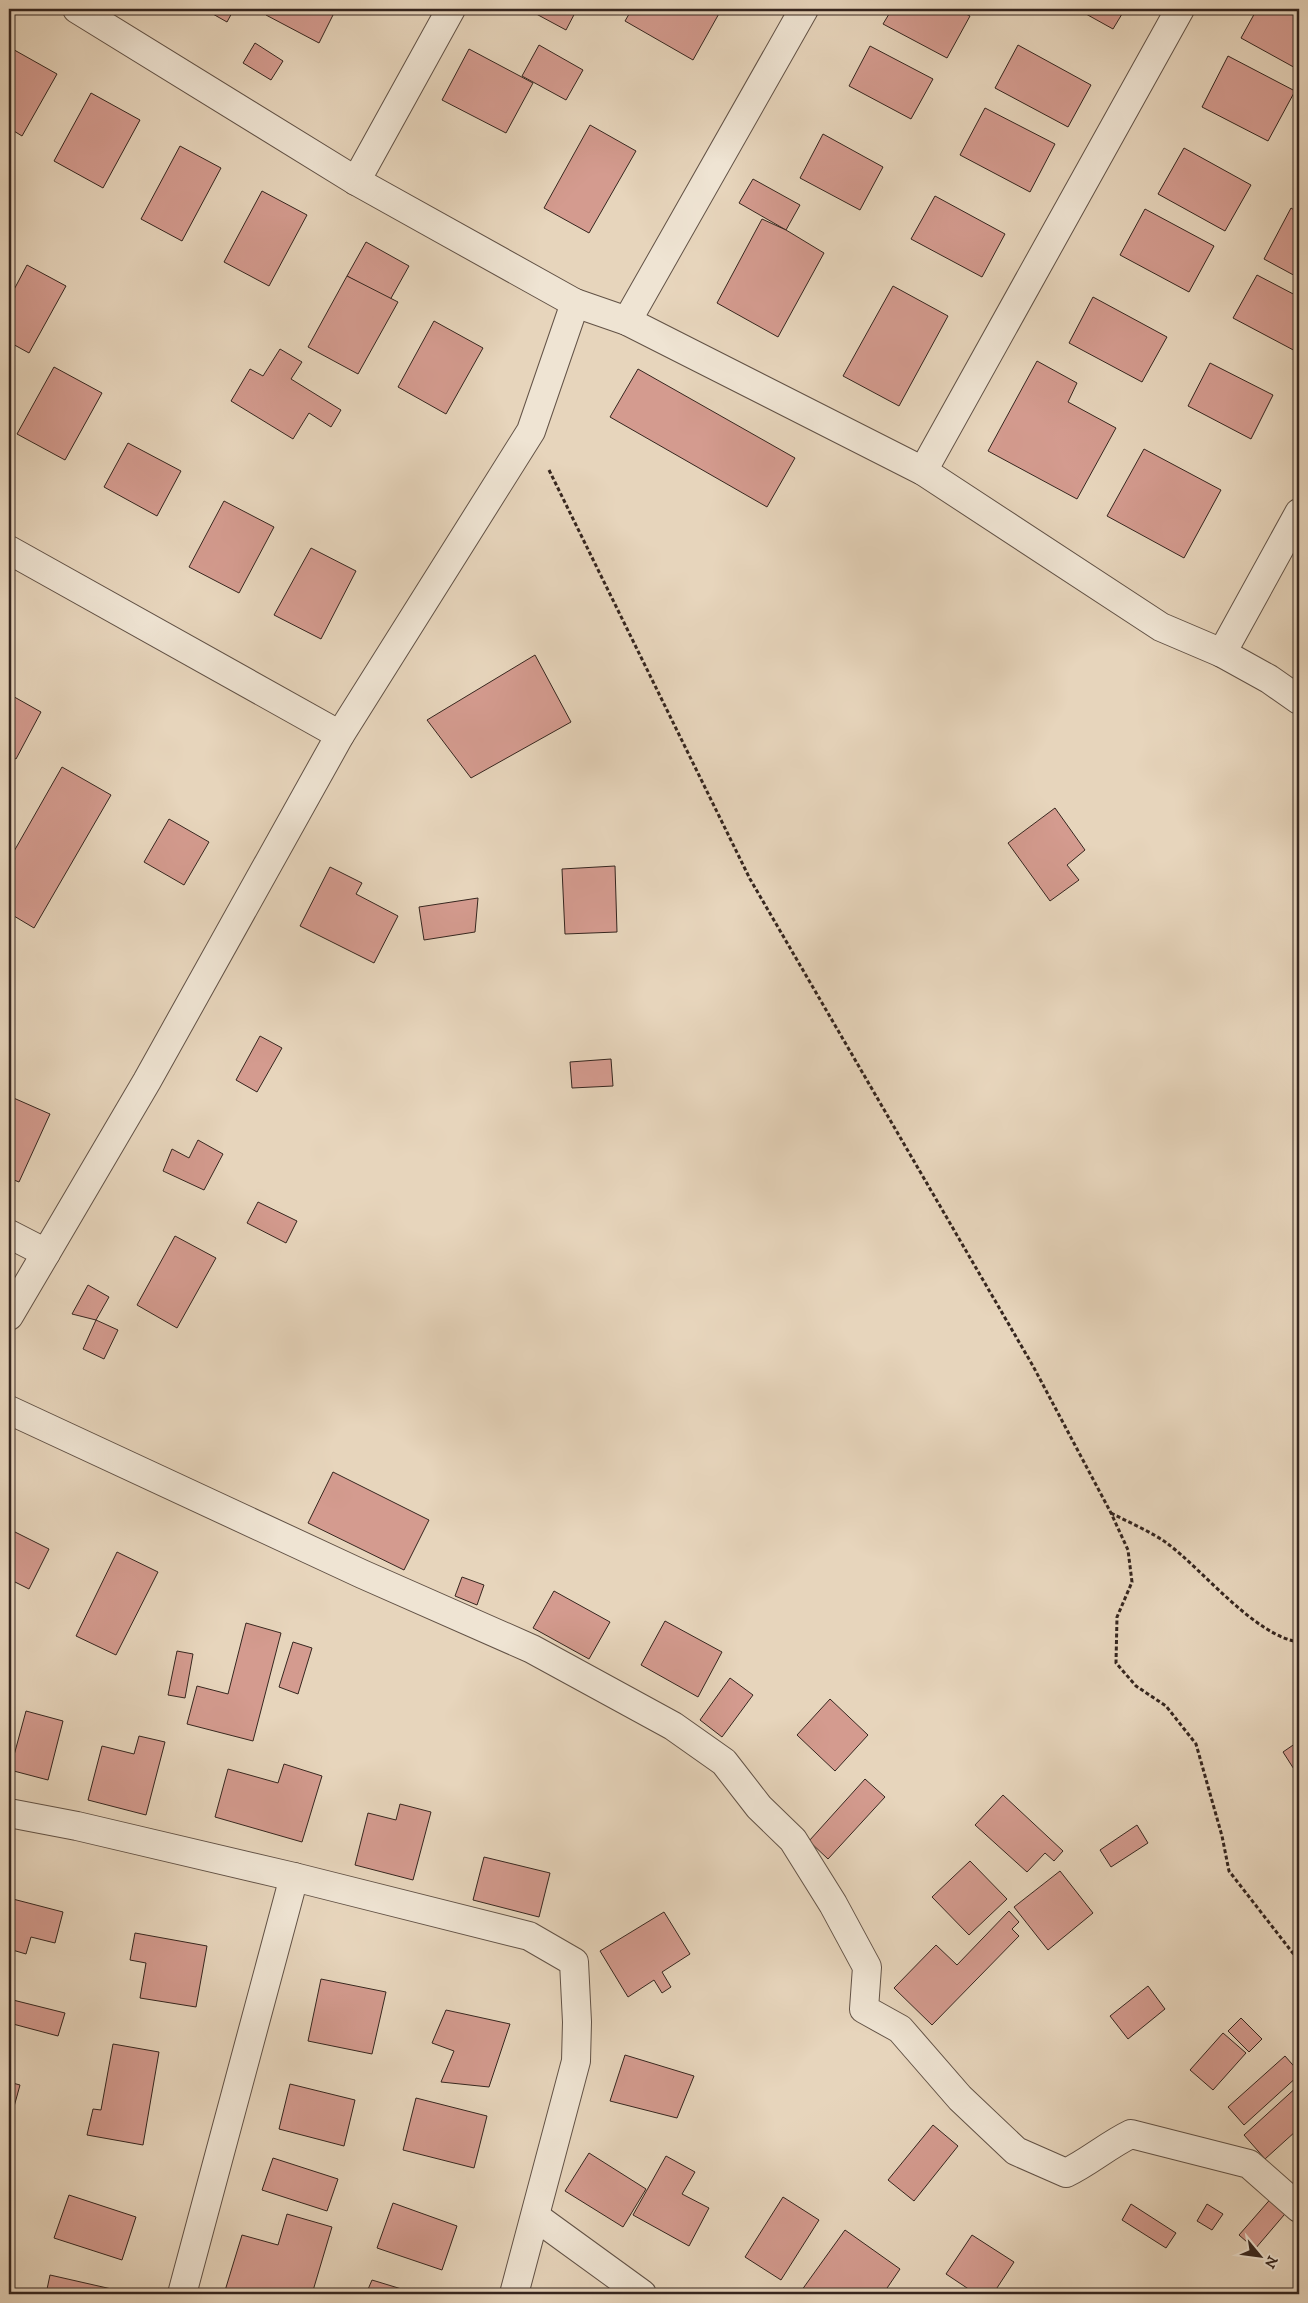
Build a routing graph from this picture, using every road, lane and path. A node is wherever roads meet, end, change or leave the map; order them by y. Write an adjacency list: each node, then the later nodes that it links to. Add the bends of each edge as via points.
1 (77, 9): 5 (street)
2 (451, 9): 5 (street)
3 (804, 9): 7 (street)
4 (1180, 9): 9 (street)
5 (356, 181): 6 (street)
6 (575, 304): 7 (street); 8 (street)
7 (627, 321): 9 (street)
8 (530, 431): 14 (street); 19 (path, via 750,879 1033,1366)
9 (923, 471): 12 (street, via 1161,627)
10 (1299, 513): 12 (street)
11 (9, 550): 14 (street)
12 (1222, 654): 13 (street, via 1269,679)
13 (1299, 700)
14 (340, 736): 16 (street, via 147,1081)
15 (9, 1234): 16 (street)
16 (46, 1253): 17 (street)
17 (9, 1316)
18 (9, 1410): 24 (street, via 532,1649 673,1726 724,1762 759,1807 793,1840 833,1904 867,1967 864,2009 900,2029 960,2098 1016,2151 1066,2173 1131,2134 1248,2164)
19 (1111, 1513): 20 (path, via 1168,1544 1217,1590 1260,1624); 23 (path, via 1128,1550 1132,1582 1117,1617 1116,1663 1136,1686 1166,1706 1196,1744 1229,1871)
20 (1299, 1642)
21 (9, 1813): 22 (street)
22 (294, 1877): 25 (street, via 529,1936 574,1962 576,2061); 26 (street)
23 (1299, 1961)
24 (1299, 2208)
25 (536, 2217): 27 (street); 28 (street)
26 (182, 2294)
27 (514, 2294)
28 (642, 2294)

